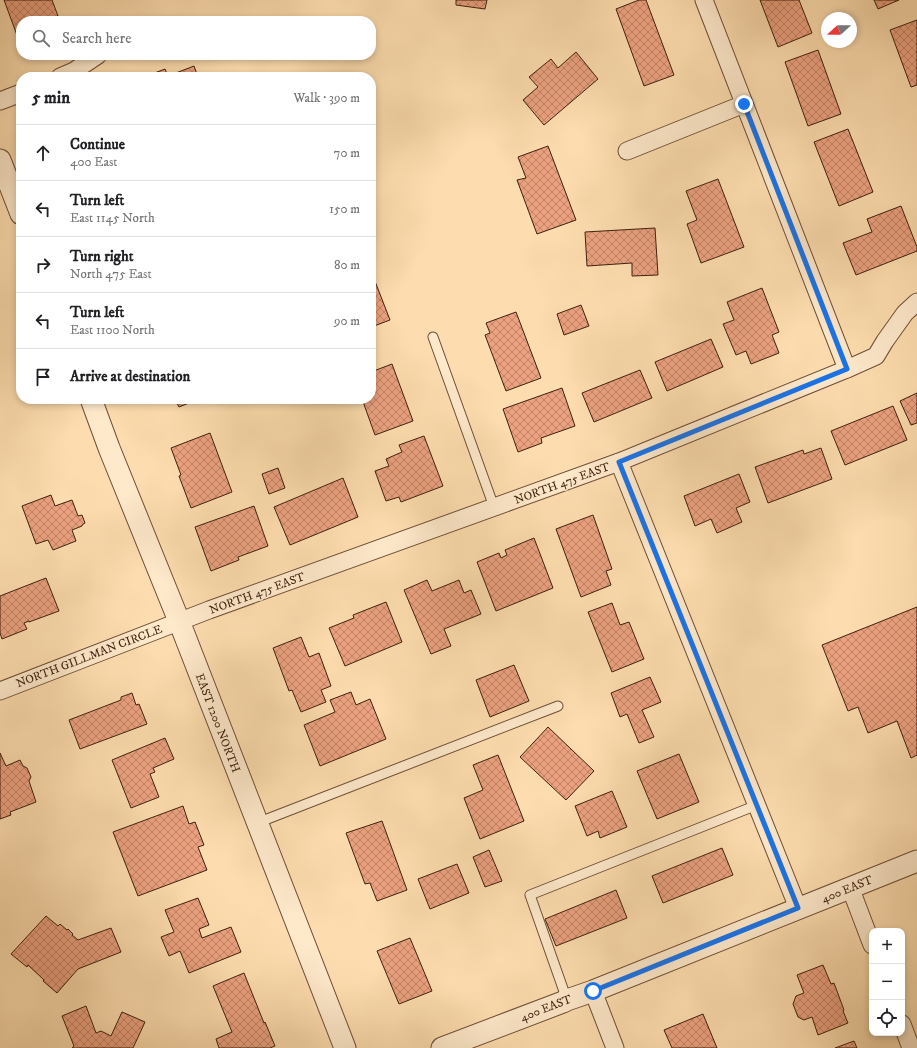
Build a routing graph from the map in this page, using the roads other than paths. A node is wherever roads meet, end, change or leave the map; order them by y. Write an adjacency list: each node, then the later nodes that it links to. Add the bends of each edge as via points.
1 (704, 0): 6 (street)
2 (90, 60): 3 (street)
3 (72, 72)
4 (16, 95): 5 (street)
5 (0, 101)
6 (744, 104): 7 (street); 12 (street)
7 (628, 151)
8 (0, 160): 9 (street)
9 (16, 201)
10 (917, 302): 12 (street, NORTH 475 EAST, via 905,313 876,356)
11 (433, 337): 15 (lane)
12 (847, 369): 14 (street, NORTH 475 EAST)
13 (93, 404): 16 (street, EAST 1200 NORTH)
14 (619, 462): 15 (street, NORTH 475 EAST); 19 (street)
15 (494, 507): 16 (street, NORTH 475 EAST)
16 (179, 621): 17 (street, NORTH GILLMAN CIRCLE); 20 (street, EAST 1200 NORTH)
17 (0, 691)
18 (558, 706): 20 (lane)
19 (757, 805): 23 (street); 26 (lane, via 530,895)
20 (257, 823): 28 (street, EAST 1200 NORTH)
21 (917, 861): 22 (street, 400 EAST)
22 (850, 887): 23 (street, 400 EAST); 24 (street)
23 (798, 908): 25 (street, 400 EAST)
24 (869, 937)
25 (593, 991): 26 (street, 400 EAST); 30 (street)
26 (567, 1000): 29 (street, 400 EAST)
27 (905, 1032): 31 (street)
28 (344, 1048)
29 (442, 1048)
30 (615, 1048)
31 (911, 1048)

